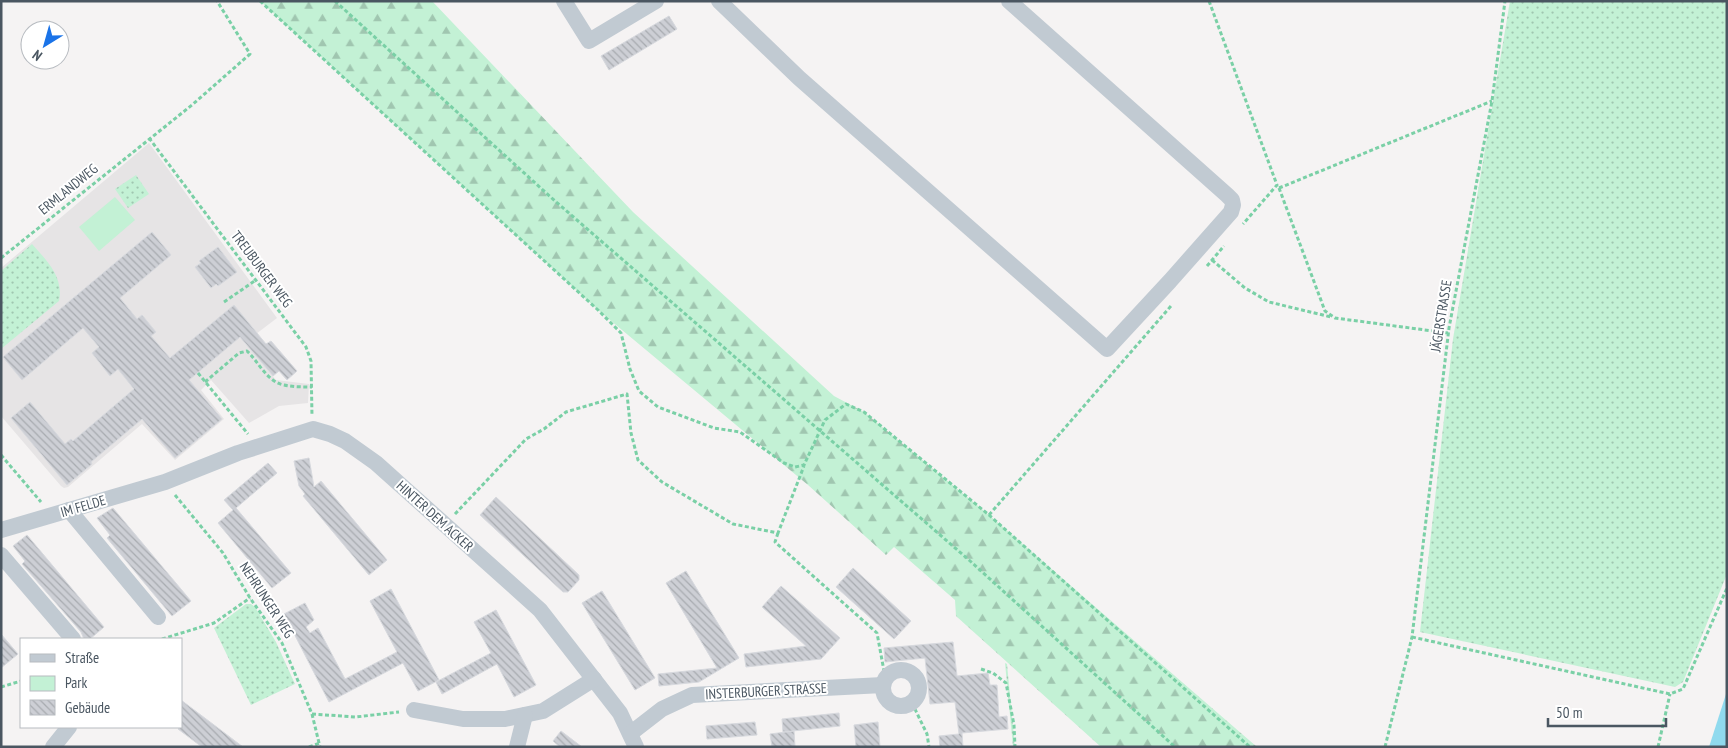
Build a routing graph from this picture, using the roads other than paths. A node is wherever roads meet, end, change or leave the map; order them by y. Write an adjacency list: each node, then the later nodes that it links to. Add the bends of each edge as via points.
1 (564, 1): 2 (street, via 589,41)
2 (656, 1)
3 (719, 1): 4 (street, via 806,85 1107,349 1231,212 1232,200)
4 (1009, 1)
5 (165, 482): 6 (street, IM FELDE); 11 (street, HINTER DEM ACKER, via 238,453 313,429 330,434 376,463 540,610)
6 (69, 510): 7 (street, IM FELDE); 9 (street)
7 (1, 530)
8 (1, 555): 10 (street)
9 (158, 617)
10 (72, 638)
11 (594, 679): 14 (street, via 543,711); 16 (street, HINTER DEM ACKER, via 620,712)
12 (885, 681): 12 (street, INSTERBURGER STRASSE, via 885,697 894,705 900,707 912,703 918,693 915,676 911,673 901,670 891,673); 16 (street, INSTERBURGER STRASSE, via 692,695 662,709)
13 (414, 710): 14 (street, via 463,719 505,719)
14 (525, 714): 18 (street)
15 (68, 728): 17 (street)
16 (633, 740)
17 (53, 747)
18 (517, 747)

